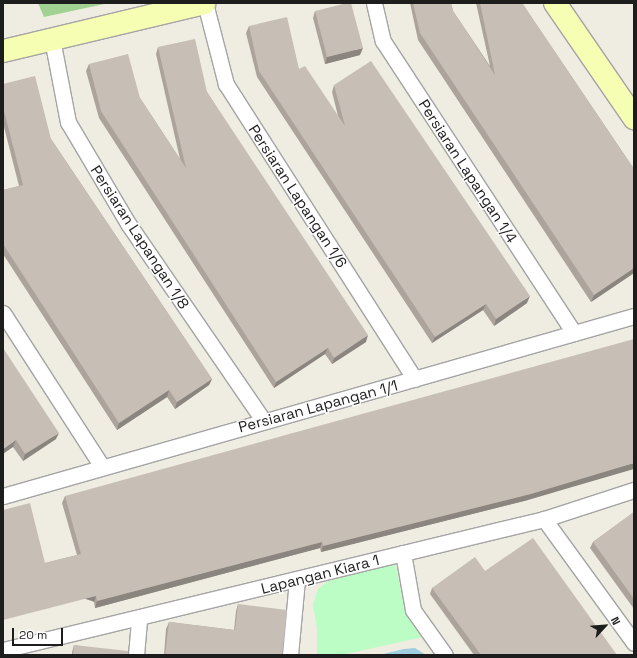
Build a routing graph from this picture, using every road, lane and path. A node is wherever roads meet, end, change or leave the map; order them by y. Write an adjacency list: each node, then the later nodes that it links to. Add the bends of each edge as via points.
1 (204, 3): 4 (street); 10 (street, Persiaran Lapangan 1/6, via 226,84)
2 (374, 3): 9 (street, Persiaran Lapangan 1/4, via 383,41)
3 (555, 3): 6 (street)
4 (52, 39): 5 (street); 11 (street, Persiaran Lapangan 1/8, via 68,122 129,225)
5 (3, 51)
6 (634, 118)
7 (3, 313): 12 (street)
8 (634, 316): 9 (street, Persiaran Lapangan 1/1)
9 (574, 333): 10 (street, Persiaran Lapangan 1/1)
10 (415, 379): 11 (street, Persiaran Lapangan 1/1)
11 (263, 420): 12 (street, Persiaran Lapangan 1/1)
12 (101, 466): 14 (street, Persiaran Lapangan 1/1)
13 (634, 490): 15 (street, Lapangan Kiara 1)
14 (3, 496)
15 (544, 519): 16 (street, Lapangan Kiara 1); 19 (street)
16 (403, 553): 17 (street, Lapangan Kiara 1); 23 (street, via 413,610)
17 (297, 579): 18 (street, Lapangan Kiara 1); 22 (street)
18 (140, 617): 20 (street, Lapangan Kiara 1); 21 (street)
19 (634, 643)
20 (3, 650)
21 (136, 655)
22 (290, 655)
23 (445, 655)

